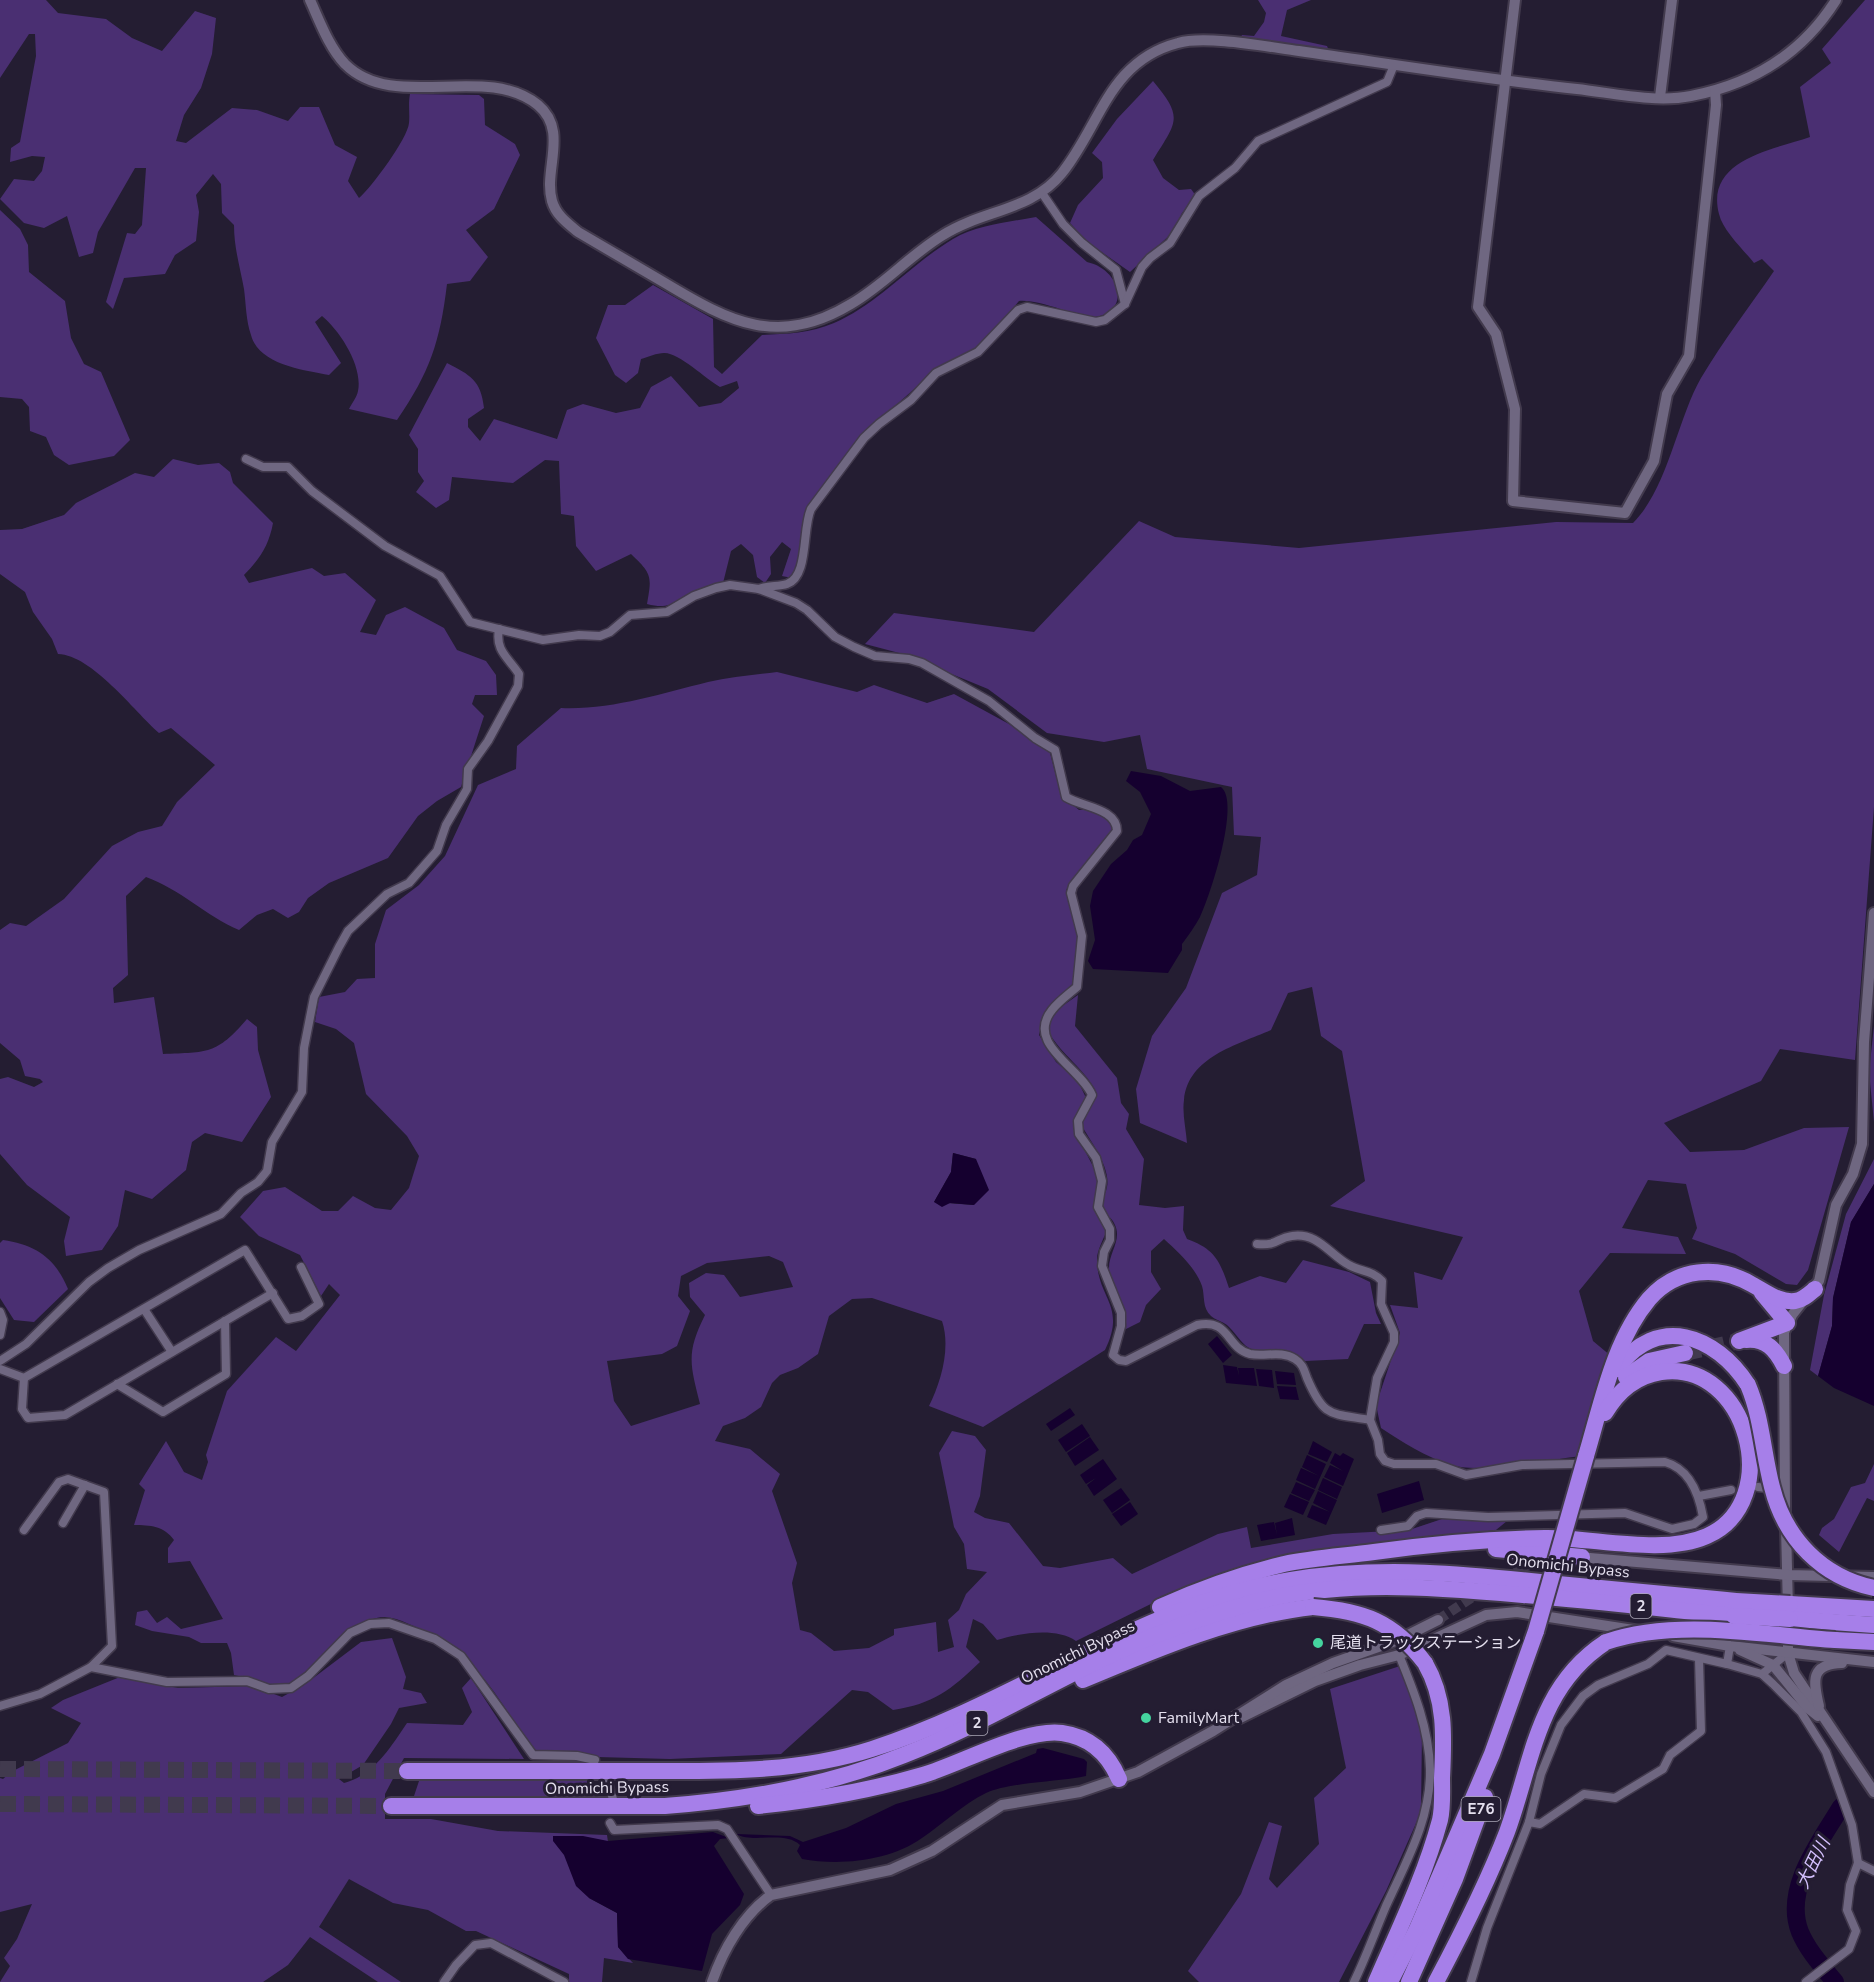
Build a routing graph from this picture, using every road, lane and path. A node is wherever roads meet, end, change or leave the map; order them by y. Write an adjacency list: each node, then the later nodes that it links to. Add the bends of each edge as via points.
1 (310, 0): 9 (street, via 333,49 359,76 400,86 494,88 516,92 539,106 553,133 551,199 562,219 716,314 746,324 792,326 836,313 943,235)
2 (1515, 0): 6 (street)
3 (1672, 0): 8 (street)
4 (1836, 0): 7 (street, via 1803,42 1745,82)
5 (1394, 65): 6 (street); 9 (street, via 1260,46 1188,41 1175,44 1139,59 1130,68 1063,171); 10 (street, via 1387,82 1258,141 1235,168 1198,196 1170,243 1142,267)
6 (1506, 81): 7 (street, via 1478,308 1496,334 1515,410 1513,501 1625,513 1654,461 1667,394 1689,356 1716,105); 8 (street)
7 (1714, 91): 8 (street)
8 (1660, 97)
9 (1042, 193): 10 (street, via 1063,224 1116,270)
10 (1125, 304): 12 (street, via 1105,320 1095,322 1027,307 1018,310 978,352 936,373 911,400 864,438 811,509 806,520 803,564 795,578 789,584)
11 (246, 459): 13 (street, via 263,467 288,467 385,546 440,576 470,622)
12 (759, 589): 13 (street, via 730,585 716,588 667,612 630,615 600,636 543,640); 34 (street, via 796,603 854,647 875,656 922,663 989,701 1055,750 1066,797 1102,811 1117,824 1117,831 1073,886 1071,893 1082,936 1077,987 1052,1010 1045,1022 1044,1035 1051,1049 1088,1085 1092,1095 1078,1121 1079,1134 1096,1158 1102,1181 1098,1207 1110,1229 1102,1266 1121,1313 1113,1355 1126,1361 1208,1323 1223,1328 1250,1354 1295,1359 1302,1365 1320,1406 1332,1413)
13 (499, 629): 27 (street, via 500,651 519,674 518,686 468,769 467,789 446,825 437,851 409,883 387,894 348,931 339,947 314,998 304,1048 302,1092 272,1142 267,1171 220,1214 108,1268 26,1344)
14 (1874, 913): 18 (street, via 1864,1042 1862,1144 1836,1205)
15 (1257, 1244): 34 (street, via 1270,1246 1293,1235 1320,1241 1349,1265 1374,1273 1382,1281 1381,1304 1394,1342 1377,1378)
16 (301, 1267): 19 (street, via 319,1304 302,1316 288,1319)
17 (1753, 1284): 18 (highway, via 1788,1301 1802,1299); 23 (highway); 32 (highway, via 1713,1272 1685,1274 1666,1284 1649,1300 1630,1329)
18 (1815, 1289): 23 (street)
19 (273, 1293): 20 (street, via 245,1250); 22 (street)
20 (144, 1308): 25 (street); 30 (street)
21 (0, 1312): 24 (street)
22 (225, 1321): 25 (street); 31 (street, via 226,1374 163,1412)
23 (1787, 1323): 28 (street); 28 (highway, via 1739,1341 1766,1343)
24 (0, 1335)
25 (172, 1352): 31 (street)
26 (1685, 1353): 33 (highway, via 1648,1361 1629,1373 1614,1392)
27 (0, 1361)
28 (1784, 1366): 39 (street)
29 (0, 1369): 30 (street)
30 (24, 1378): 31 (street, via 22,1409 28,1418 65,1414)
31 (117, 1384)
32 (1604, 1394): 35 (highway); 49 (highway, bridge, via 1614,1374 1633,1352 1659,1338 1688,1337 1717,1350 1729,1359 1748,1385 1760,1417 1776,1503 1791,1532 1833,1573)
33 (1605, 1413): 35 (highway); 44 (highway, via 1626,1387 1654,1373 1680,1371 1714,1386 1738,1416 1749,1451 1749,1485 1733,1516 1714,1533 1678,1543 1527,1538)
34 (1370, 1420): 40 (street, via 1380,1454 1394,1464 1422,1462 1466,1475 1522,1465 1665,1462 1676,1465)
35 (1589, 1456): 55 (highway, bridge)
36 (85, 1485): 41 (street); 42 (street, via 68,1479 59,1482); 64 (street, via 104,1492 106,1502 112,1646)
37 (1758, 1487): 39 (street)
38 (1731, 1490): 40 (street)
39 (1784, 1491): 47 (street)
40 (1699, 1496): 43 (street, via 1703,1517 1694,1524 1672,1529 1625,1513 1488,1517 1426,1513 1408,1526)
41 (63, 1522)
42 (24, 1530)
43 (1381, 1530)
44 (1406, 1548): 45 (highway, via 1485,1548); 66 (highway, via 1286,1564 1191,1593 1138,1617)
45 (1582, 1557): 46 (street, via 1553,1557); 47 (street)
46 (1526, 1563)
47 (1788, 1575): 48 (street); 58 (street)
48 (1874, 1577)
49 (1874, 1588)
50 (1735, 1608): 52 (highway, Onomichi Bypass / 2, bridge); 66 (highway, Onomichi Bypass / 2, via 1449,1574 1400,1571 1327,1575 1247,1589 1175,1611); 74 (highway, Onomichi Bypass / 2, via 1441,1588 1370,1587 1294,1594 1254,1602 1176,1627 905,1755)
51 (1874, 1609): 52 (highway)
52 (1835, 1615): 54 (highway)
53 (1438, 1620): 69 (street, via 1286,1685)
54 (1874, 1624)
55 (1538, 1631): 89 (highway, E76, via 1492,1754 1417,1929); 90 (highway, E76, via 1475,1827)
56 (1874, 1642): 91 (highway, bridge, via 1673,1630 1606,1642 1572,1669 1544,1714 1489,1877)
57 (1730, 1646): 58 (street); 59 (street, via 1517,1612 1486,1615); 62 (street); 63 (street)
58 (1788, 1653): 61 (street); 63 (street); 68 (street, via 1794,1673)
59 (1399, 1655): 69 (street, via 1315,1682); 87 (street, via 1419,1706 1427,1743 1428,1798 1417,1839)
60 (1699, 1659): 62 (street); 79 (street, via 1666,1650 1648,1664 1616,1676 1583,1696 1562,1725 1541,1774); 79 (street, via 1701,1731 1670,1755 1663,1769 1614,1798 1584,1794 1540,1824)
61 (1872, 1662): 68 (street, via 1833,1663 1817,1673 1813,1684)
62 (1727, 1664): 65 (street)
63 (1773, 1665): 65 (street); 68 (street, via 1808,1708)
64 (91, 1667): 67 (street, via 40,1694); 70 (street, via 167,1682 247,1681 269,1689 291,1688 350,1633 370,1624 389,1623 435,1639 461,1656 533,1755)
65 (1762, 1674): 81 (street, via 1801,1712 1826,1752 1852,1825)
66 (988, 1700): 71 (highway, Onomichi Bypass / 2, via 951,1719 872,1749 802,1766 726,1771)
67 (0, 1706)
68 (1823, 1720): 75 (street)
69 (1213, 1731): 72 (street)
70 (595, 1760)
71 (407, 1771)
72 (1119, 1779): 78 (highway, via 1097,1747 1074,1736 1048,1732 915,1778 794,1803 666,1812); 83 (street, via 1080,1792 1002,1805 932,1851 890,1870)
73 (607, 1780): 76 (street)
74 (792, 1790): 78 (highway, Onomichi Bypass / 2, via 665,1806); 88 (highway, bridge, via 833,1784 901,1764 1149,1652 1292,1609 1348,1610 1377,1620 1404,1638 1435,1681 1442,1708 1440,1818 1410,1906)
75 (1874, 1792)
76 (613, 1799)
77 (391, 1806): 78 (highway, Onomichi Bypass / 2)
78 (514, 1807)
79 (1529, 1822): 92 (street, via 1487,1928)
80 (610, 1823): 83 (street, via 614,1830 718,1825 727,1829)
81 (1858, 1863): 82 (street); 93 (street, via 1847,1910 1856,1930 1849,1949)
82 (1874, 1871)
83 (771, 1895): 86 (street, via 761,1902 729,1944)
84 (444, 1982): 85 (street, via 475,1945 491,1943)
85 (564, 1982)
86 (712, 1982)
87 (1354, 1982)
88 (1376, 1982)
89 (1390, 1982)
90 (1409, 1982)
91 (1436, 1982)
92 (1471, 1982)
93 (1806, 1982)

